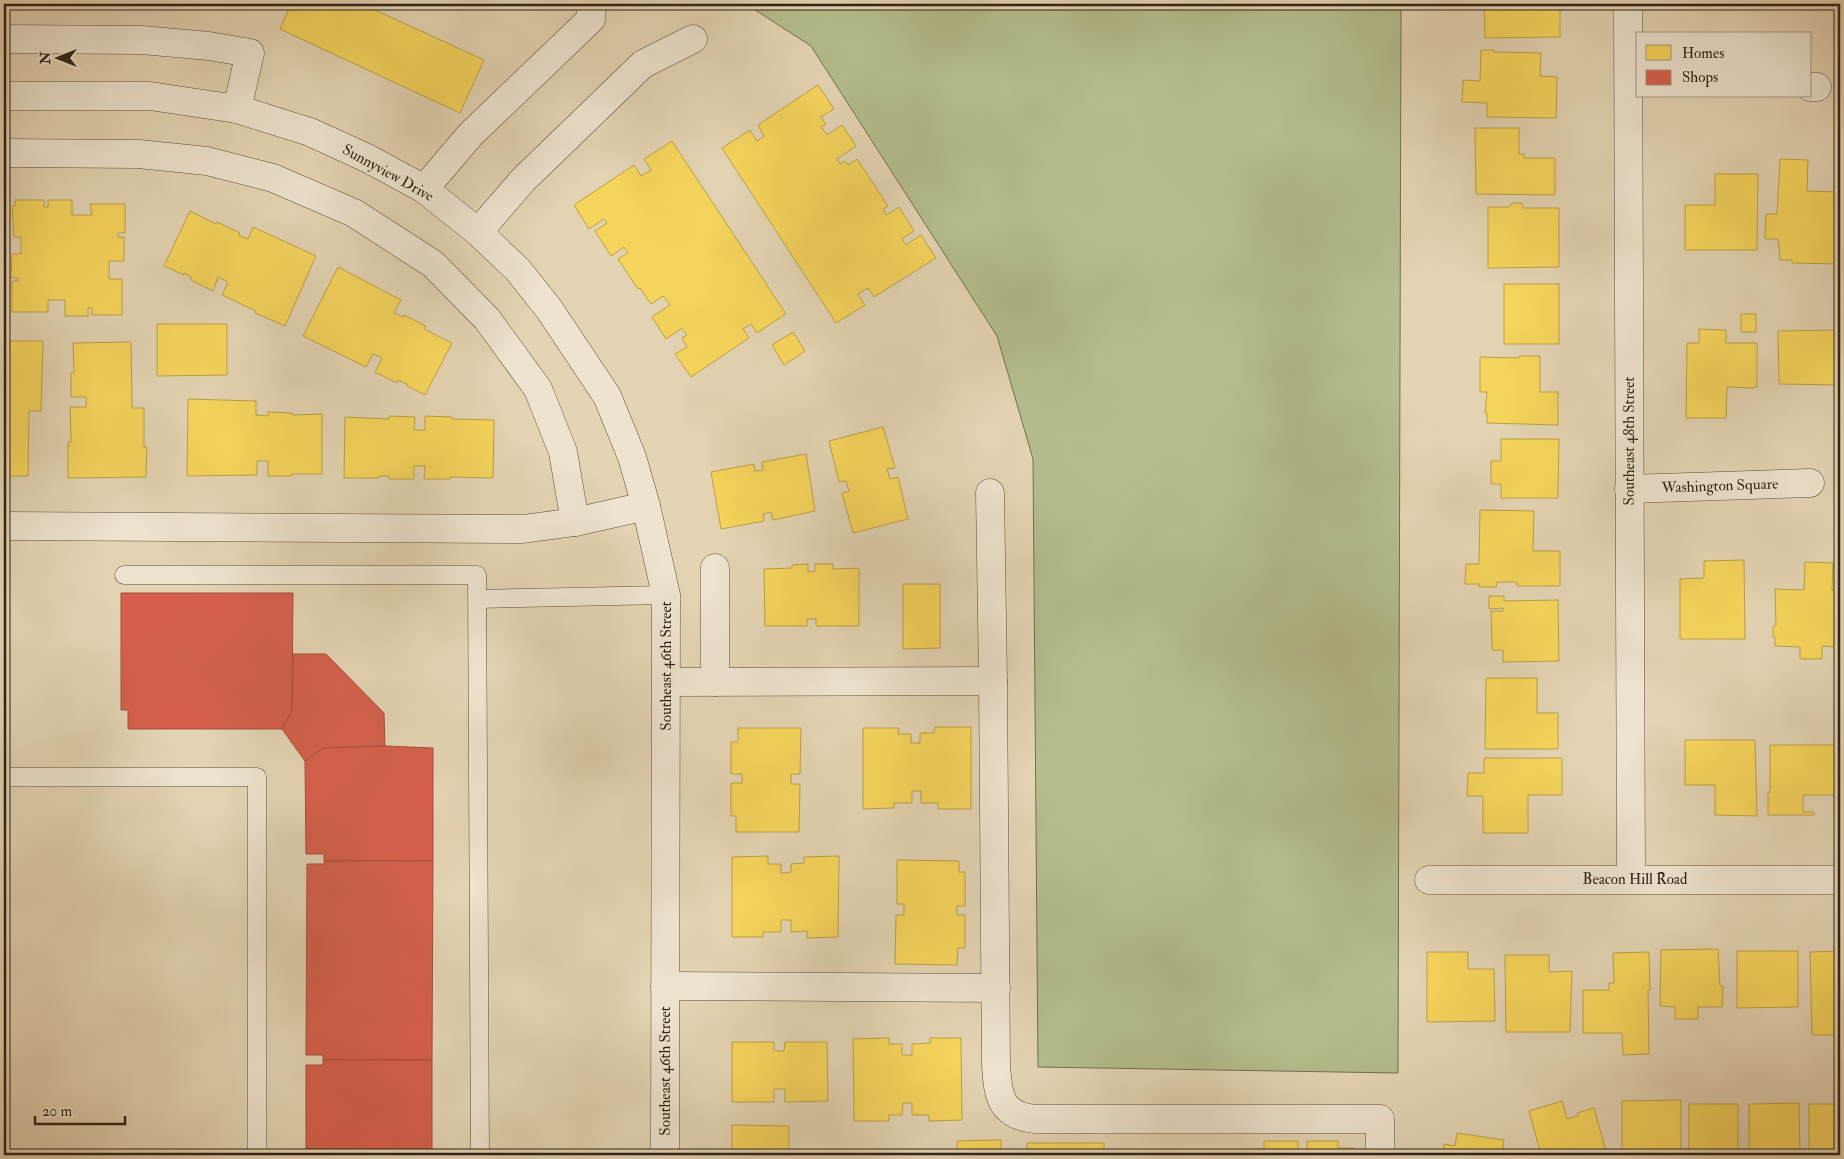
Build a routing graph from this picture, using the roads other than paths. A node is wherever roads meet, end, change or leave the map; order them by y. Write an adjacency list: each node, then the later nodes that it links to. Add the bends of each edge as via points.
1 (591, 4): 9 (street, via 591,19 471,134)
2 (1628, 4): 5 (street, Southeast 48th Street)
3 (4, 39): 7 (street, via 142,40 250,53)
4 (693, 39): 10 (street, via 643,64 523,180)
5 (1633, 92): 12 (street, Southeast 48th Street)
6 (4, 96): 7 (street, Sunnyview Drive, via 150,96)
7 (237, 109): 9 (street, Sunnyview Drive, via 310,132)
8 (4, 153): 15 (street, via 139,154 207,161 273,178 354,213 433,264 487,318 538,389 563,452)
9 (424, 189): 10 (street, Sunnyview Drive)
10 (478, 232): 14 (street, Southeast 46th Street, via 518,270 549,309 606,396 632,456)
11 (1810, 483): 12 (street, Washington Square)
12 (1629, 489): 25 (street, Southeast 48th Street)
13 (990, 493): 21 (street)
14 (646, 506): 15 (street); 19 (street, Southeast 46th Street)
15 (575, 522): 16 (street, via 523,529)
16 (4, 526)
17 (715, 568): 23 (street)
18 (124, 576): 20 (lane, via 477,576)
19 (666, 595): 20 (lane); 22 (street, Southeast 46th Street)
20 (478, 599): 31 (lane)
21 (993, 680): 23 (street); 29 (street)
22 (666, 682): 23 (street); 28 (street, Southeast 46th Street)
23 (715, 682)
24 (4, 777): 30 (lane, via 257,777)
25 (1631, 879): 26 (street, Beacon Hill Road); 27 (street, Beacon Hill Road)
26 (1429, 880)
27 (1840, 880)
28 (665, 986): 29 (street); 32 (street, Southeast 46th Street)
29 (996, 988): 33 (street, via 998,1090 1004,1105 1016,1115 1036,1119 1380,1119)
30 (257, 1155)
31 (480, 1155)
32 (665, 1155)
33 (1380, 1155)

